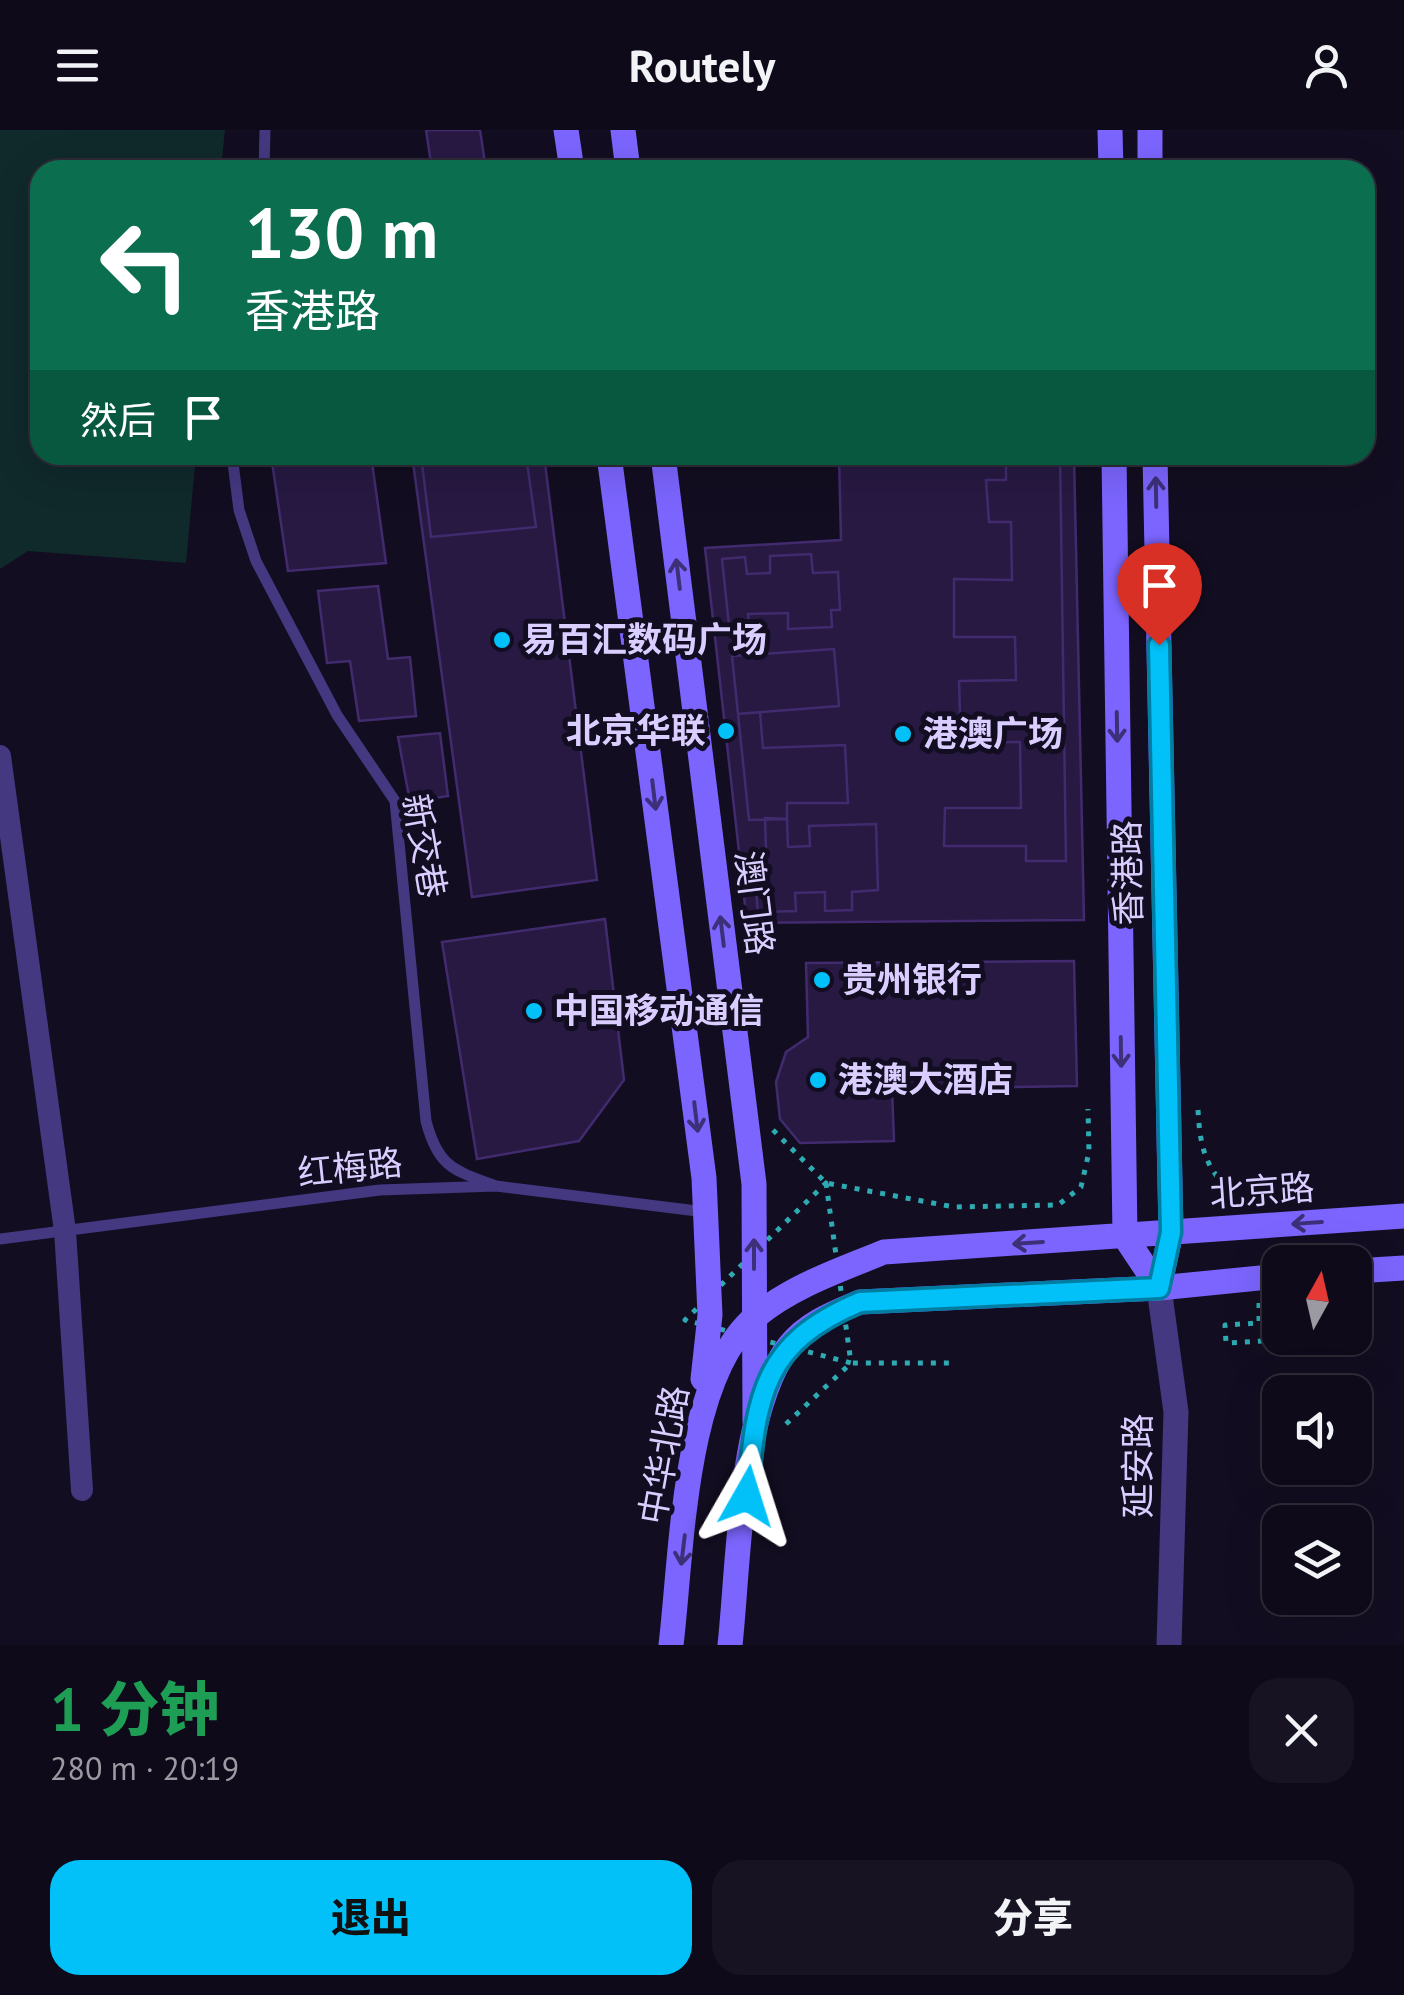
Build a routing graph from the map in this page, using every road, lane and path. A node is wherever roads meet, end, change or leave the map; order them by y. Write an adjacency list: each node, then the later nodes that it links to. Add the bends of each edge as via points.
1 (265, 130): 6 (lane)
2 (566, 130): 7 (main road)
3 (622, 130): 8 (main road)
4 (1110, 130): 9 (main road)
5 (1150, 130): 10 (main road)
6 (264, 160)
7 (570, 160)
8 (626, 160)
9 (1111, 160)
10 (1150, 160)
11 (233, 465): 20 (lane, 新交巷, via 256,561 337,715 395,801 434,1150 451,1170)
12 (610, 465): 22 (main road, one-way to 22)
13 (664, 465): 32 (main road, 澳门路, one-way to 13, via 754,1184)
14 (1114, 465): 26 (main road, 香港路, one-way to 26)
15 (1156, 465): 25 (main road, 香港路, one-way to 15)
16 (0, 756): 24 (street)
17 (1088, 1110): 19 (path, via 1081,1187 1058,1205 954,1208 826,1184)
18 (1198, 1110): 21 (path, via 1200,1149 1210,1168)
19 (767, 1125)
20 (496, 1186): 22 (lane, 红梅路); 24 (lane, 红梅路, via 380,1190)
21 (1256, 1205)
22 (705, 1212): 34 (main road, via 710,1315)
23 (1404, 1216): 25 (main road, 北京路, one-way to 25)
24 (65, 1231): 27 (lane, 红梅路); 37 (street)
25 (1171, 1232): 26 (main road, 北京路); 31 (main road, 香港路)
26 (1125, 1237): 31 (main road); 32 (main road, 中华北路, one-way to 32, via 884,1252 806,1284)
27 (0, 1239)
28 (1404, 1268): 29 (main road)
29 (1372, 1269)
30 (1262, 1278): 31 (main road)
31 (1159, 1288): 35 (main road, via 860,1302 820,1318 790,1344 767,1381); 40 (street, 延安路, via 1176,1412)
32 (754, 1318): 34 (main road, 中华北路, via 722,1354); 35 (main road, 澳门路)
33 (955, 1363): 36 (path, via 851,1363)
34 (699, 1418): 38 (main road, 中华北路, one-way to 38)
35 (755, 1422): 39 (main road)
36 (786, 1424)
37 (82, 1490)
38 (671, 1645)
39 (730, 1645)
40 (1170, 1645)

